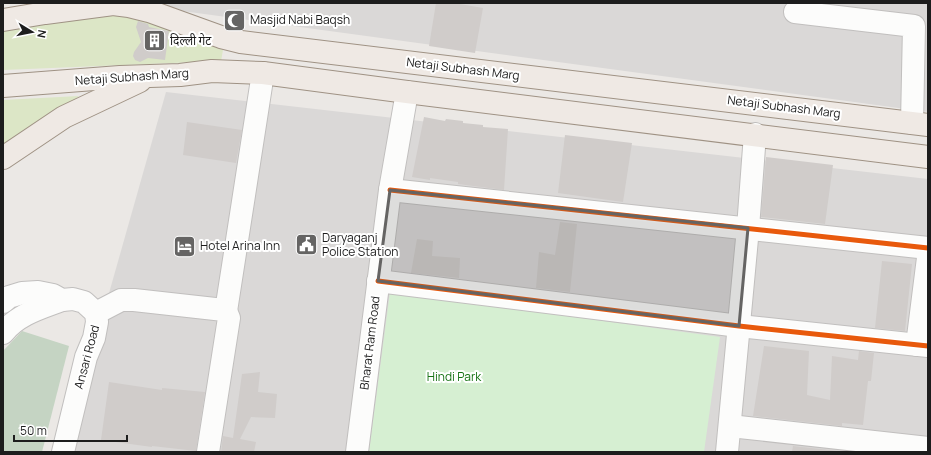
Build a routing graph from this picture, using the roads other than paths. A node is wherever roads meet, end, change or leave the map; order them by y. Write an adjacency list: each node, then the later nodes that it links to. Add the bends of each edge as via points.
1 (4, 3): 5 (main road)
2 (150, 7): 5 (main road, Netaji Subhash Marg, via 113,4); 11 (main road, Netaji Subhash Marg, via 221,37 241,42)
3 (822, 9): 4 (street); 11 (street, via 914,26)
4 (795, 12)
5 (25, 17): 6 (main road, Netaji Subhash Marg)
6 (3, 20)
7 (264, 73): 8 (main road, Netaji Subhash Marg, via 212,71); 10 (main road, Netaji Subhash Marg); 22 (street)
8 (149, 77): 9 (main road, Netaji Subhash Marg); 14 (main road, via 64,117)
9 (3, 86)
10 (407, 92): 12 (main road, Netaji Subhash Marg); 15 (street, Bharat Ram Road)
11 (920, 124)
12 (755, 134): 13 (main road, Netaji Subhash Marg); 16 (street)
13 (928, 156)
14 (3, 158)
15 (390, 190): 16 (street); 19 (street, Bharat Ram Road)
16 (748, 228): 17 (street); 24 (street)
17 (928, 248)
18 (928, 258): 26 (street)
19 (378, 281): 24 (street); 31 (street, Bharat Ram Road)
20 (62, 300): 21 (street, Ansari Road, via 38,292 22,293); 23 (street, Ansari Road, via 84,302); 25 (street, via 16,319)
21 (3, 302)
22 (226, 311): 23 (street, via 121,300); 30 (street, via 229,318)
23 (96, 313): 29 (street, Ansari Road, via 94,338 86,357)
24 (739, 326): 26 (street); 27 (street)
25 (3, 333)
26 (922, 346)
27 (730, 426): 28 (street); 32 (street)
28 (928, 448)
29 (64, 452)
30 (208, 452)
31 (357, 452)
32 (727, 452)

